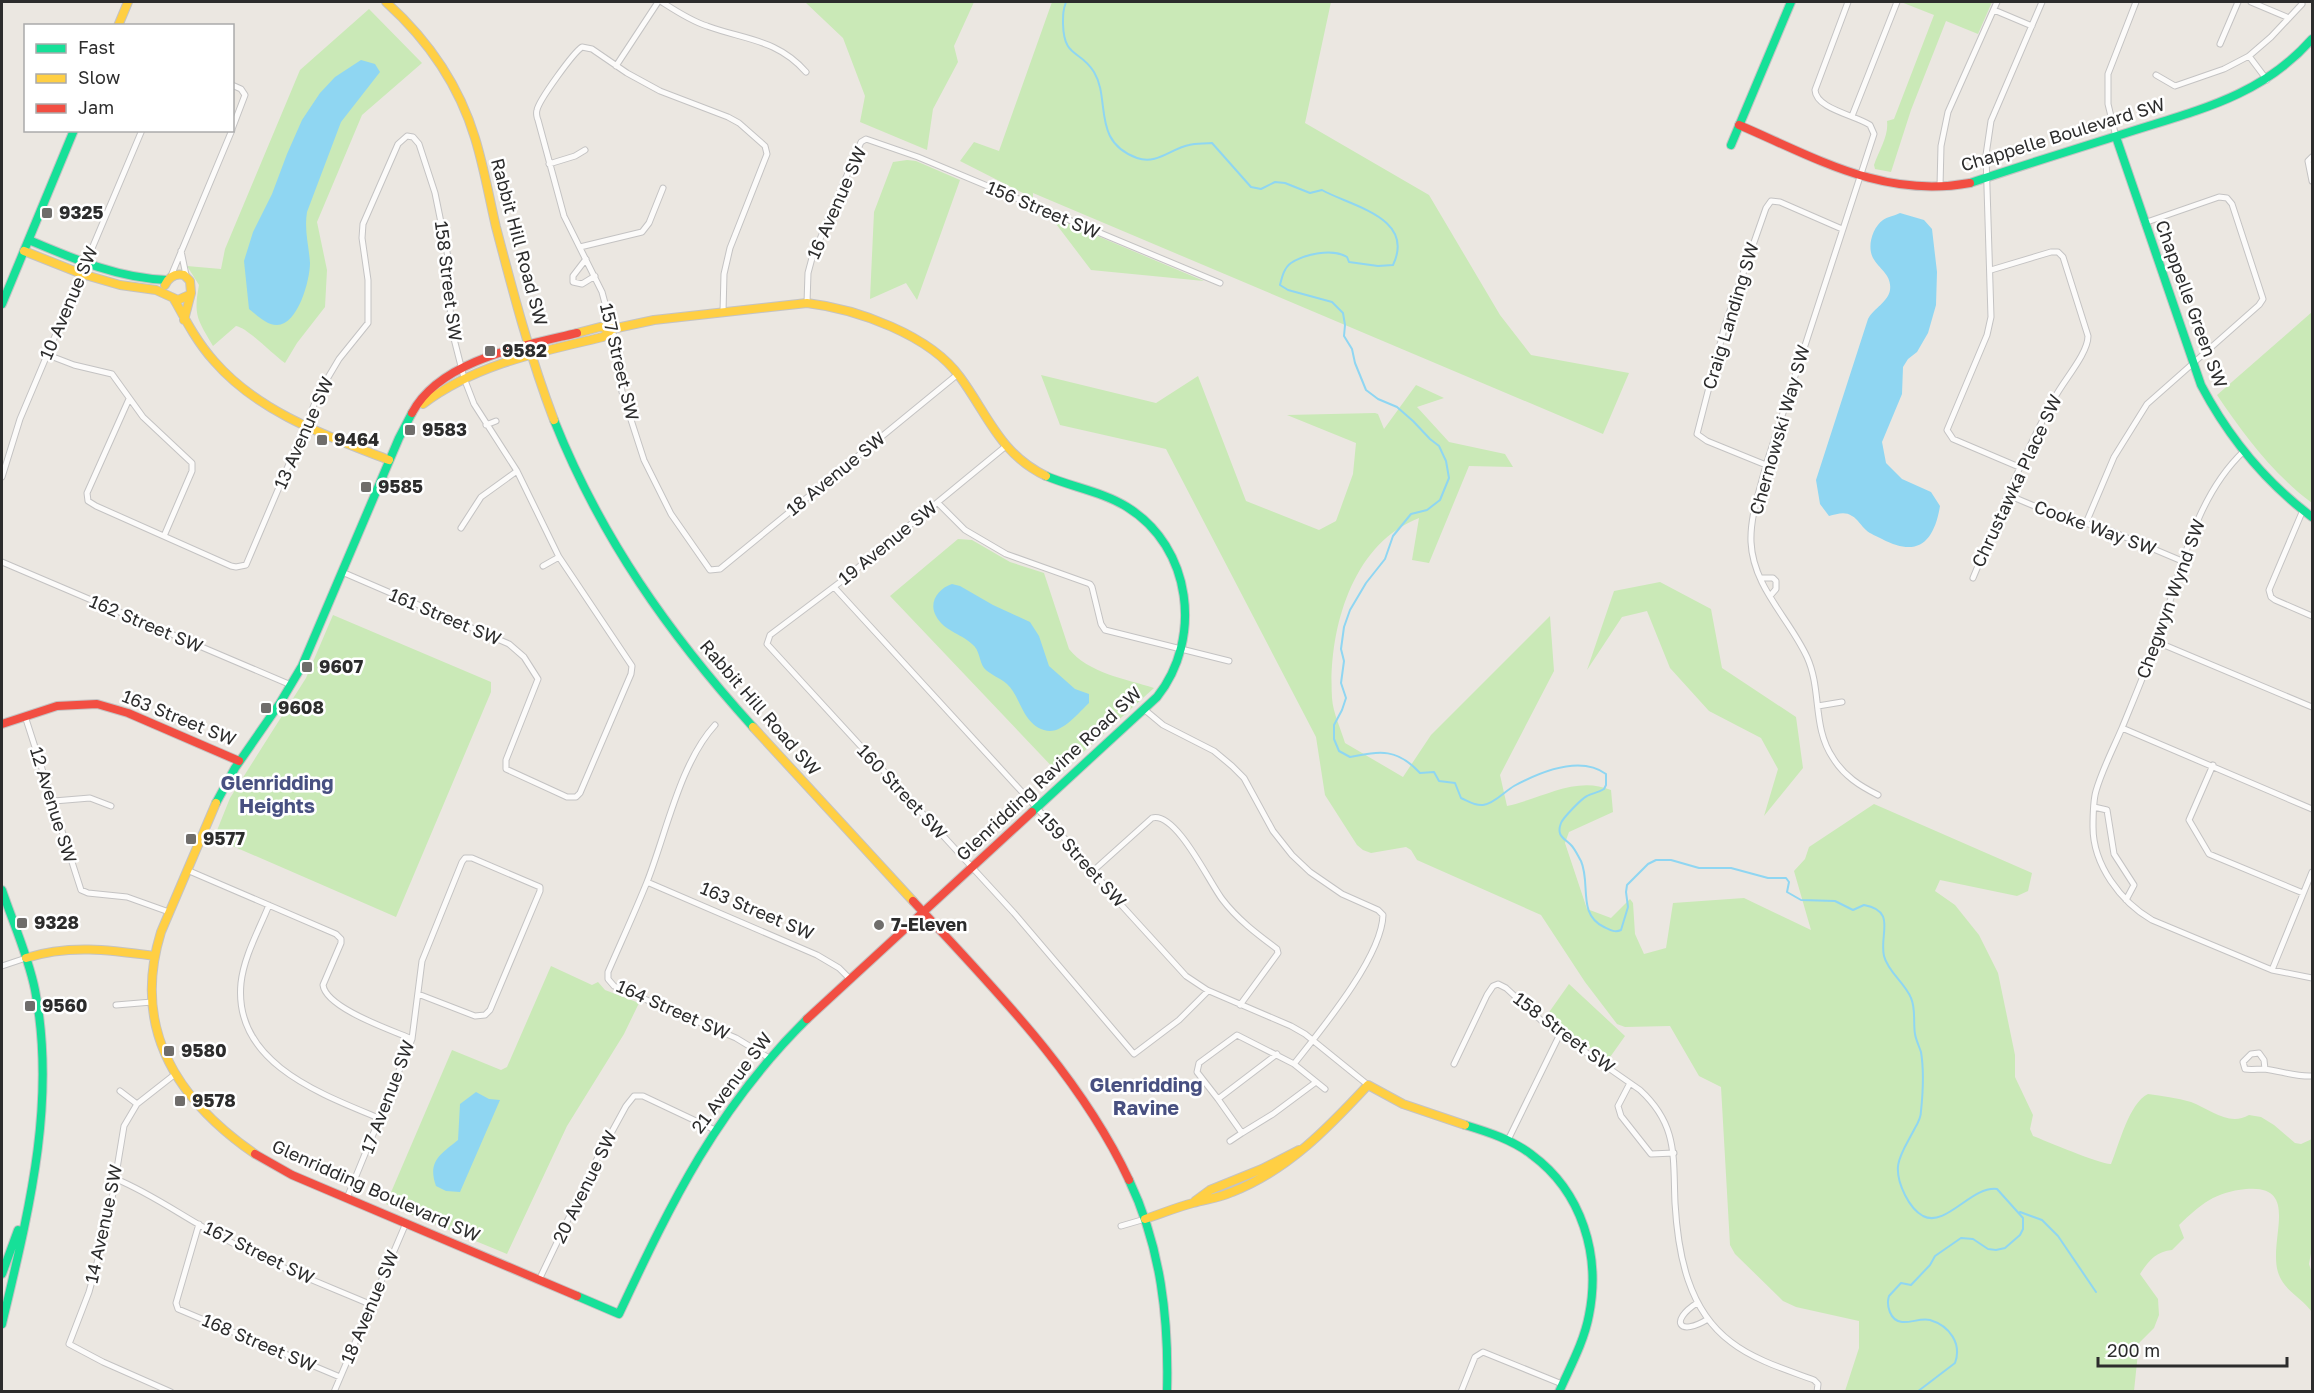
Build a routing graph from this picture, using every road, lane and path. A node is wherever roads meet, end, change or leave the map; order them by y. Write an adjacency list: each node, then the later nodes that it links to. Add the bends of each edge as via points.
1 (128, 2): 15 (street)
2 (386, 2): 64 (street, Rabbit Hill Road SW, via 435,56 466,114)
3 (660, 2): 20 (street); 21 (street, via 704,25 774,47)
4 (1791, 2): 27 (street)
5 (1848, 2): 25 (street, via 1815,95 1821,103)
6 (1897, 2): 25 (street)
7 (1997, 2): 13 (street)
8 (2042, 2): 16 (street)
9 (2136, 2): 32 (street, via 2108,74 2108,105)
10 (2238, 2): 18 (street)
11 (2252, 2): 14 (street)
12 (2302, 4): 14 (street)
13 (1994, 10): 16 (street); 41 (street, via 1948,112 1942,138)
14 (2289, 18): 19 (street)
15 (119, 24)
16 (2032, 26): 39 (street, via 1990,124)
17 (2312, 40): 23 (street, Chappelle Boulevard SW)
18 (2220, 44)
19 (2249, 56): 22 (street, via 2175,86); 23 (street)
20 (616, 66): 37 (street, 157 Street SW, via 592,49 582,47 541,100 537,110); 61 (street, via 660,91 739,123 767,150 730,248 724,274)
21 (806, 72)
22 (2156, 75)
23 (2267, 80): 32 (street, Chappelle Boulevard SW, via 2229,100)
24 (234, 85): 26 (street, via 244,91 245,99)
25 (1852, 116): 38 (street, Chernowski Way SW, via 1870,125 1874,134)
26 (234, 125)
27 (1739, 125): 34 (street); 38 (street, Chappelle Boulevard SW)
28 (73, 132): 45 (street)
29 (141, 132): 50 (street, 10 Avenue SW)
30 (231, 132): 48 (street)
31 (413, 137): 68 (street, 158 Street SW, via 431,179 446,243 450,318); 72 (street, 13 Avenue SW, via 406,136 398,144 363,224 368,324 332,370)
32 (2116, 137): 39 (street, Chappelle Boulevard SW); 43 (street, Chappelle Green SW)
33 (866, 139): 56 (street, 156 Street SW); 59 (street, 16 Avenue SW, via 861,142 814,252 808,273)
34 (1731, 145)
35 (585, 150): 37 (street)
36 (2313, 157): 40 (street, via 2307,165)
37 (549, 164): 46 (street, 157 Street SW, via 564,216)
38 (1860, 175): 41 (street, Chappelle Boulevard SW, via 1907,186); 44 (street, Chernowski Way SW)
39 (1987, 179): 41 (street, Chappelle Boulevard SW); 51 (street)
40 (2313, 181)
41 (1940, 186)
42 (663, 188): 46 (street, via 642,232)
43 (2144, 223): 67 (street, Chappelle Green SW); 67 (street, via 2219,197 2232,204 2263,299)
44 (1842, 229): 77 (street, Chernowski Way SW); 77 (street, Craig Landing SW, via 1780,202 1768,204 1725,325 1697,434)
45 (29, 240): 47 (street); 50 (street)
46 (579, 247): 49 (street, 157 Street SW)
47 (24, 250): 52 (street); 60 (street)
48 (182, 251): 53 (street); 55 (street)
49 (586, 259): 54 (street, 157 Street SW); 54 (street, 157 Street SW, via 573,282 582,284)
50 (86, 265): 52 (street, 10 Avenue SW); 55 (street, via 127,277)
51 (1991, 270): 78 (street, via 1989,327 1947,430 1953,439); 78 (street, Chrustawka Place SW, via 2058,252 2063,257 2088,336 2085,350 2056,395)
52 (82, 274): 58 (street, via 153,289); 65 (street, 10 Avenue SW)
53 (186, 276): 55 (street, via 178,273); 57 (street, via 191,283)
54 (595, 276): 63 (street, 157 Street SW)
55 (169, 278): 58 (street, via 165,287)
56 (1220, 283)
57 (189, 295): 58 (street, via 182,299); 62 (street)
58 (171, 297): 62 (street)
59 (807, 303): 61 (street, Glenridding Ravine Road SW); 69 (street, Glenridding Ravine Road SW, via 839,307 916,340)
60 (2, 304)
61 (723, 312): 63 (street, Glenridding Ravine Road SW)
62 (184, 321): 72 (street, via 208,357 240,389 273,411)
63 (612, 329): 64 (street, Glenridding Boulevard SW, via 600,327); 66 (street, Glenridding Boulevard SW, via 603,337); 92 (street, 157 Street SW, via 622,392 644,460 681,531)
64 (530, 344): 66 (street, Rabbit Hill Road SW); 68 (street, Glenridding Boulevard SW, via 479,360)
65 (48, 355): 70 (street, via 112,374); 80 (street, 10 Avenue SW, via 16,429)
66 (533, 355): 68 (street, Glenridding Boulevard SW); 131 (street, Rabbit Hill Road SW, via 584,489 643,590 694,660)
67 (2192, 363): 75 (street, Chappelle Green SW, via 2224,427); 85 (street, via 2138,416 2114,457)
68 (462, 373): 73 (street, 158 Street SW); 76 (street, Glenridding Boulevard SW, via 407,422)
69 (958, 374): 74 (street, Glenridding Ravine Road SW); 92 (street, 18 Avenue SW)
70 (129, 399): 87 (street, via 193,466); 87 (street, via 87,493 88,501)
71 (496, 421): 73 (street)
72 (305, 425): 76 (street); 87 (street, 13 Avenue SW, via 246,565 236,567)
73 (486, 425): 79 (street, 158 Street SW)
74 (1006, 446): 82 (street, 19 Avenue SW); 101 (street, Glenridding Ravine Road SW, via 1029,468 1119,503 1150,525 1170,550 1183,582 1186,617)
75 (2244, 452): 83 (street, Chappelle Green SW); 89 (street, Chegwyn Wynd SW, via 2211,494)
76 (389, 460): 93 (street, Glenridding Boulevard SW)
77 (1766, 465): 94 (street, Chernowski Way SW, via 1751,543)
78 (2019, 467): 81 (street, Chrustawka Place SW)
79 (517, 471): 86 (street, via 481,497); 88 (street, 158 Street SW)
80 (2, 477)
81 (2008, 495): 85 (street, Cooke Way SW); 95 (street, Chrustawka Place SW)
82 (938, 503): 96 (street, 19 Avenue SW); 101 (street, via 965,530 1006,554 1090,584 1105,630)
83 (2303, 510): 84 (street, Chappelle Green SW); 98 (street, via 2269,590 2275,600)
84 (2313, 517)
85 (2086, 523): 89 (street, Cooke Way SW)
86 (462, 528)
87 (164, 536)
88 (559, 557): 91 (street); 114 (street, 158 Street SW, via 632,666 631,674 576,796 567,797 510,773)
89 (2182, 561): 100 (street, Chegwyn Wynd SW)
90 (2, 562): 103 (street, 162 Street SW)
91 (543, 566)
92 (713, 571)
93 (342, 572): 103 (street, Glenridding Boulevard SW); 114 (street, 161 Street SW, via 509,644 524,657 537,676 537,683)
94 (1761, 578): 97 (street, Chernowski Way SW); 97 (street, via 1776,581)
95 (1973, 578)
96 (834, 587): 99 (street, 19 Avenue SW); 119 (street, 159 Street SW)
97 (1770, 596): 105 (street, Chernowski Way SW, via 1807,657)
98 (2313, 616)
99 (768, 639): 121 (street, 160 Street SW, via 770,648)
100 (2157, 642): 106 (street); 111 (street, Chegwyn Wynd SW)
101 (1181, 649): 102 (street); 107 (street, Glenridding Ravine Road SW, via 1166,685)
102 (1229, 661)
103 (291, 686): 112 (street, Glenridding Boulevard SW)
104 (1842, 702): 105 (street)
105 (1818, 706): 115 (street, Chernowski Way SW, via 1819,728 1832,757 1860,787)
106 (2313, 708)
107 (1145, 710): 119 (street, Glenridding Ravine Road SW); 145 (street, via 1163,725 1214,751 1238,772 1273,831 1310,872 1342,894 1381,913 1382,923 1360,974)
108 (25, 716): 109 (street, 163 Street SW); 112 (street, 163 Street SW, via 57,706 107,706); 116 (street, 12 Avenue SW)
109 (2, 724)
110 (715, 725): 125 (street, via 698,748)
111 (2122, 728): 113 (street); 118 (street, Chegwyn Wynd SW, via 2095,793)
112 (239, 761): 122 (street, Glenridding Boulevard SW, via 216,801)
113 (2212, 765): 120 (street); 127 (street, via 2189,820 2209,854)
114 (505, 766)
115 (1878, 795)
116 (54, 801): 117 (street, via 90,798); 130 (street, 12 Avenue SW, via 79,887 84,892 127,897)
117 (111, 806)
118 (2094, 807): 128 (street, Chegwyn Wynd SW, via 2093,829 2102,863); 128 (street, via 2107,810 2114,854 2134,885)
119 (1036, 809): 121 (street, Glenridding Ravine Road SW); 123 (street, 159 Street SW)
120 (2313, 809)
121 (972, 867): 131 (street, Glenridding Ravine Road SW); 138 (street, 160 Street SW, via 1134,1054 1179,1020)
122 (187, 870): 129 (street); 130 (street, Glenridding Boulevard SW)
123 (1093, 871): 138 (street, 159 Street SW, via 1186,976); 142 (street, via 1147,821 1156,816 1166,821 1182,837 1222,899 1277,949 1278,953)
124 (2313, 872): 127 (street)
125 (647, 882): 136 (street, 163 Street SW, via 817,955); 147 (street, 164 Street SW, via 608,979 614,986 736,1038)
126 (2, 890): 133 (street)
127 (2303, 893): 135 (street)
128 (2126, 900): 135 (street, Chegwyn Wynd SW, via 2152,920)
129 (269, 905): 144 (street, via 341,939 323,985 328,997); 160 (street, via 241,982 241,1001 251,1034 269,1058 308,1087)
130 (169, 912): 132 (street, Glenridding Boulevard SW)
131 (923, 912): 136 (street, 21 Avenue SW); 169 (street, Rabbit Hill Road SW, via 1065,1074 1107,1136)
132 (155, 956): 133 (street, via 64,948); 140 (street, Glenridding Boulevard SW)
133 (26, 958): 134 (street); 168 (street, via 40,1023 43,1085 39,1144)
134 (2, 966)
135 (2272, 970): 137 (street, Chegwyn Wynd SW)
136 (849, 978): 147 (street, 21 Avenue SW)
137 (2313, 978)
138 (1208, 991): 142 (street, 159 Street SW)
139 (418, 994): 139 (street, 17 Avenue SW, via 422,961 465,858 540,887 485,1015 475,1016); 144 (street, 17 Avenue SW)
140 (152, 1002): 141 (street); 151 (street, Glenridding Boulevard SW, via 161,1044)
141 (116, 1005)
142 (1240, 1005): 145 (street, 159 Street SW, via 1291,1026)
143 (1560, 1034): 149 (street, 158 Street SW, via 1498,984 1487,995); 154 (street, 158 Street SW); 163 (street)
144 (411, 1039): 160 (street, 17 Avenue SW)
145 (1312, 1041): 148 (street); 155 (street, 159 Street SW)
146 (1277, 1054): 148 (street); 158 (street); 158 (street, via 1237,1035 1199,1063 1197,1072)
147 (769, 1058): 161 (street, 21 Avenue SW)
148 (1294, 1064): 153 (street)
149 (1454, 1064)
150 (2265, 1069): 152 (street)
151 (174, 1075): 159 (street, 14 Avenue SW); 167 (street, Glenridding Boulevard SW, via 199,1110 231,1138 279,1169)
152 (2313, 1076)
153 (1316, 1082): 156 (street); 162 (street)
154 (1630, 1083): 165 (street, 158 Street SW, via 1652,1101 1664,1118); 165 (street, 158 Street SW, via 1618,1106 1621,1116 1651,1154)
155 (1368, 1085): 163 (street, via 1408,1108); 169 (street, via 1332,1124 1288,1162 1211,1200)
156 (1325, 1089)
157 (120, 1090): 159 (street)
158 (1218, 1099): 162 (street)
159 (137, 1104): 166 (street, 14 Avenue SW, via 124,1126)
160 (381, 1119): 167 (street, 17 Avenue SW)
161 (715, 1130): 174 (street, 20 Avenue SW, via 643,1096 634,1096 597,1159); 177 (street, 21 Avenue SW, via 674,1199)
162 (1242, 1133): 164 (street)
163 (1508, 1140): 181 (street, via 1532,1154 1559,1180 1590,1238 1590,1311)
164 (1230, 1141)
165 (1674, 1153): 175 (street, 158 Street SW, via 1679,1238 1688,1282)
166 (116, 1179): 171 (street, 167 Street SW, via 158,1198); 182 (street, 14 Avenue SW, via 98,1263 69,1344)
167 (347, 1198): 170 (street, Glenridding Boulevard SW)
168 (27, 1204): 173 (street); 179 (street)
169 (1145, 1219): 172 (street); 184 (street, Rabbit Hill Road SW, via 1164,1309)
170 (406, 1223): 174 (street, Glenridding Boulevard SW); 176 (street, 18 Avenue SW)
171 (199, 1224): 176 (street, 167 Street SW, via 261,1258); 180 (street, 168 Street SW, via 176,1303 178,1309)
172 (1120, 1226)
173 (2, 1274)
174 (539, 1280): 177 (street, Glenridding Boulevard SW)
175 (1697, 1303): 178 (street, 158 Street SW); 178 (street, via 1682,1316 1682,1326 1695,1328)
176 (372, 1305): 180 (street, 18 Avenue SW)
177 (619, 1314)
178 (1708, 1319): 186 (street, 158 Street SW, via 1732,1343 1818,1383)
179 (2, 1324)
180 (340, 1377): 183 (street, 18 Avenue SW)
181 (1561, 1388): 185 (street, via 1491,1353 1480,1353)
182 (171, 1392)
183 (334, 1392)
184 (1167, 1392)
185 (1461, 1392)
186 (1817, 1392)

